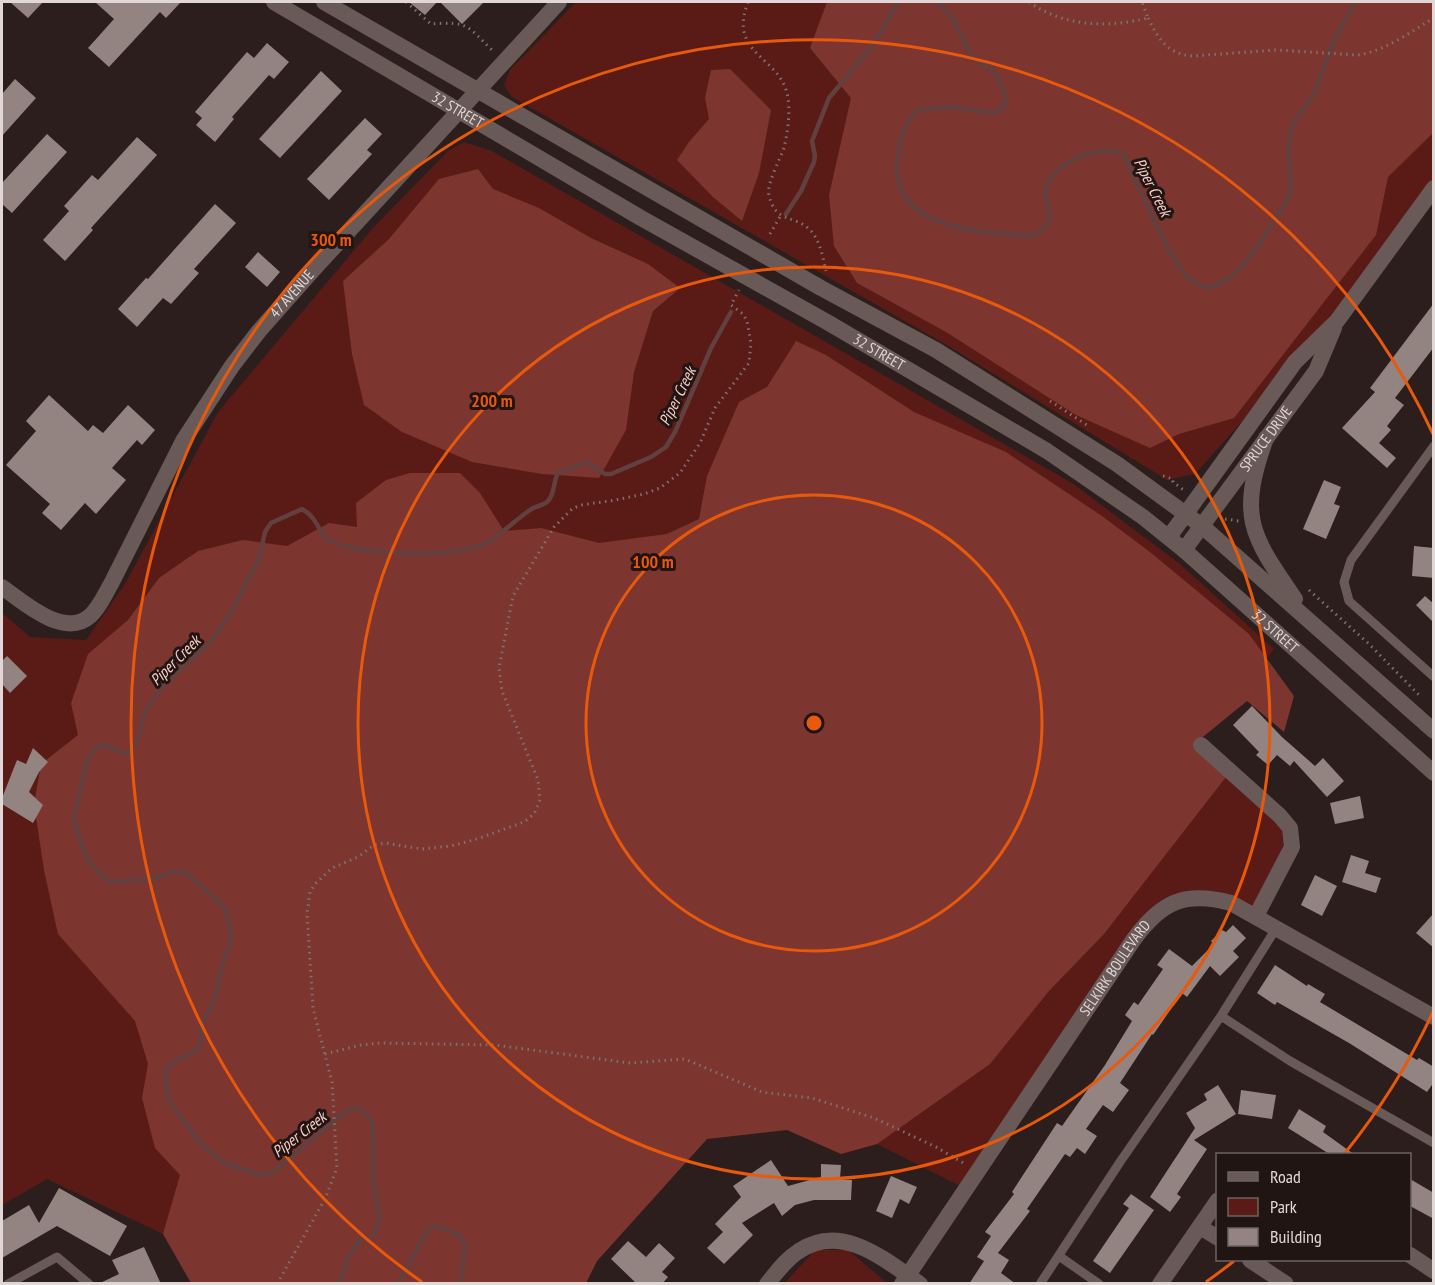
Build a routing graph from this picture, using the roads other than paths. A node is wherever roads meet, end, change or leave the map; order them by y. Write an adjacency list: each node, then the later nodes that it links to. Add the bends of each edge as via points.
1 (274, 2): 5 (street, 32 STREET)
2 (324, 2): 4 (street, 32 STREET)
3 (559, 2): 4 (street, 47 AVENUE)
4 (479, 91): 5 (street, 47 AVENUE); 10 (street, 32 STREET, via 936,351 1117,464)
5 (460, 111): 12 (street, 32 STREET, via 1047,451); 14 (street, 47 AVENUE, via 300,285 232,366 183,441 99,606 77,622 63,623)
6 (1434, 188): 7 (street, SPRUCE DRIVE)
7 (1337, 321): 8 (street, SPRUCE DRIVE, via 1316,371); 10 (street, SPRUCE DRIVE, via 1295,362)
8 (1266, 438): 11 (street, SPRUCE DRIVE); 15 (street, via 1251,485 1251,520 1267,559)
9 (1434, 446): 16 (lane, via 1351,560 1344,582 1349,601)
10 (1187, 514): 11 (street, 32 STREET); 12 (street, SPRUCE DRIVE)
11 (1202, 525): 13 (street, SPRUCE DRIVE); 15 (street, 32 STREET)
12 (1169, 537): 13 (street, 32 STREET)
13 (1184, 550): 19 (street, 32 STREET)
14 (2, 587)
15 (1309, 619): 17 (street, 32 STREET)
16 (1434, 677)
17 (1434, 731)
18 (1201, 745): 20 (street, via 1290,828 1290,852)
19 (1434, 773)
20 (1256, 916): 21 (street, SELKIRK BOULEVARD); 32 (street, SELKIRK BOULEVARD, via 1231,903 1198,897 1171,904 1151,918 977,1172)
21 (1277, 927): 22 (lane); 23 (street, SELKIRK BOULEVARD)
22 (1221, 1016): 24 (lane, via 1290,1061); 28 (lane)
23 (1434, 1017)
24 (1434, 1143)
25 (1216, 1203): 26 (street)
26 (1200, 1227): 27 (street); 38 (street)
27 (1216, 1237)
28 (1059, 1256): 36 (lane); 37 (lane)
29 (1411, 1256): 31 (street)
30 (1252, 1261): 39 (street)
31 (1434, 1272): 40 (street)
32 (910, 1281): 35 (street, via 858,1245 834,1240 799,1251)
33 (8, 1284): 34 (lane, via 57,1257)
34 (89, 1284)
35 (767, 1284)
36 (1040, 1284)
37 (1099, 1284)
38 (1160, 1284)
39 (1286, 1284)
40 (1428, 1284)

